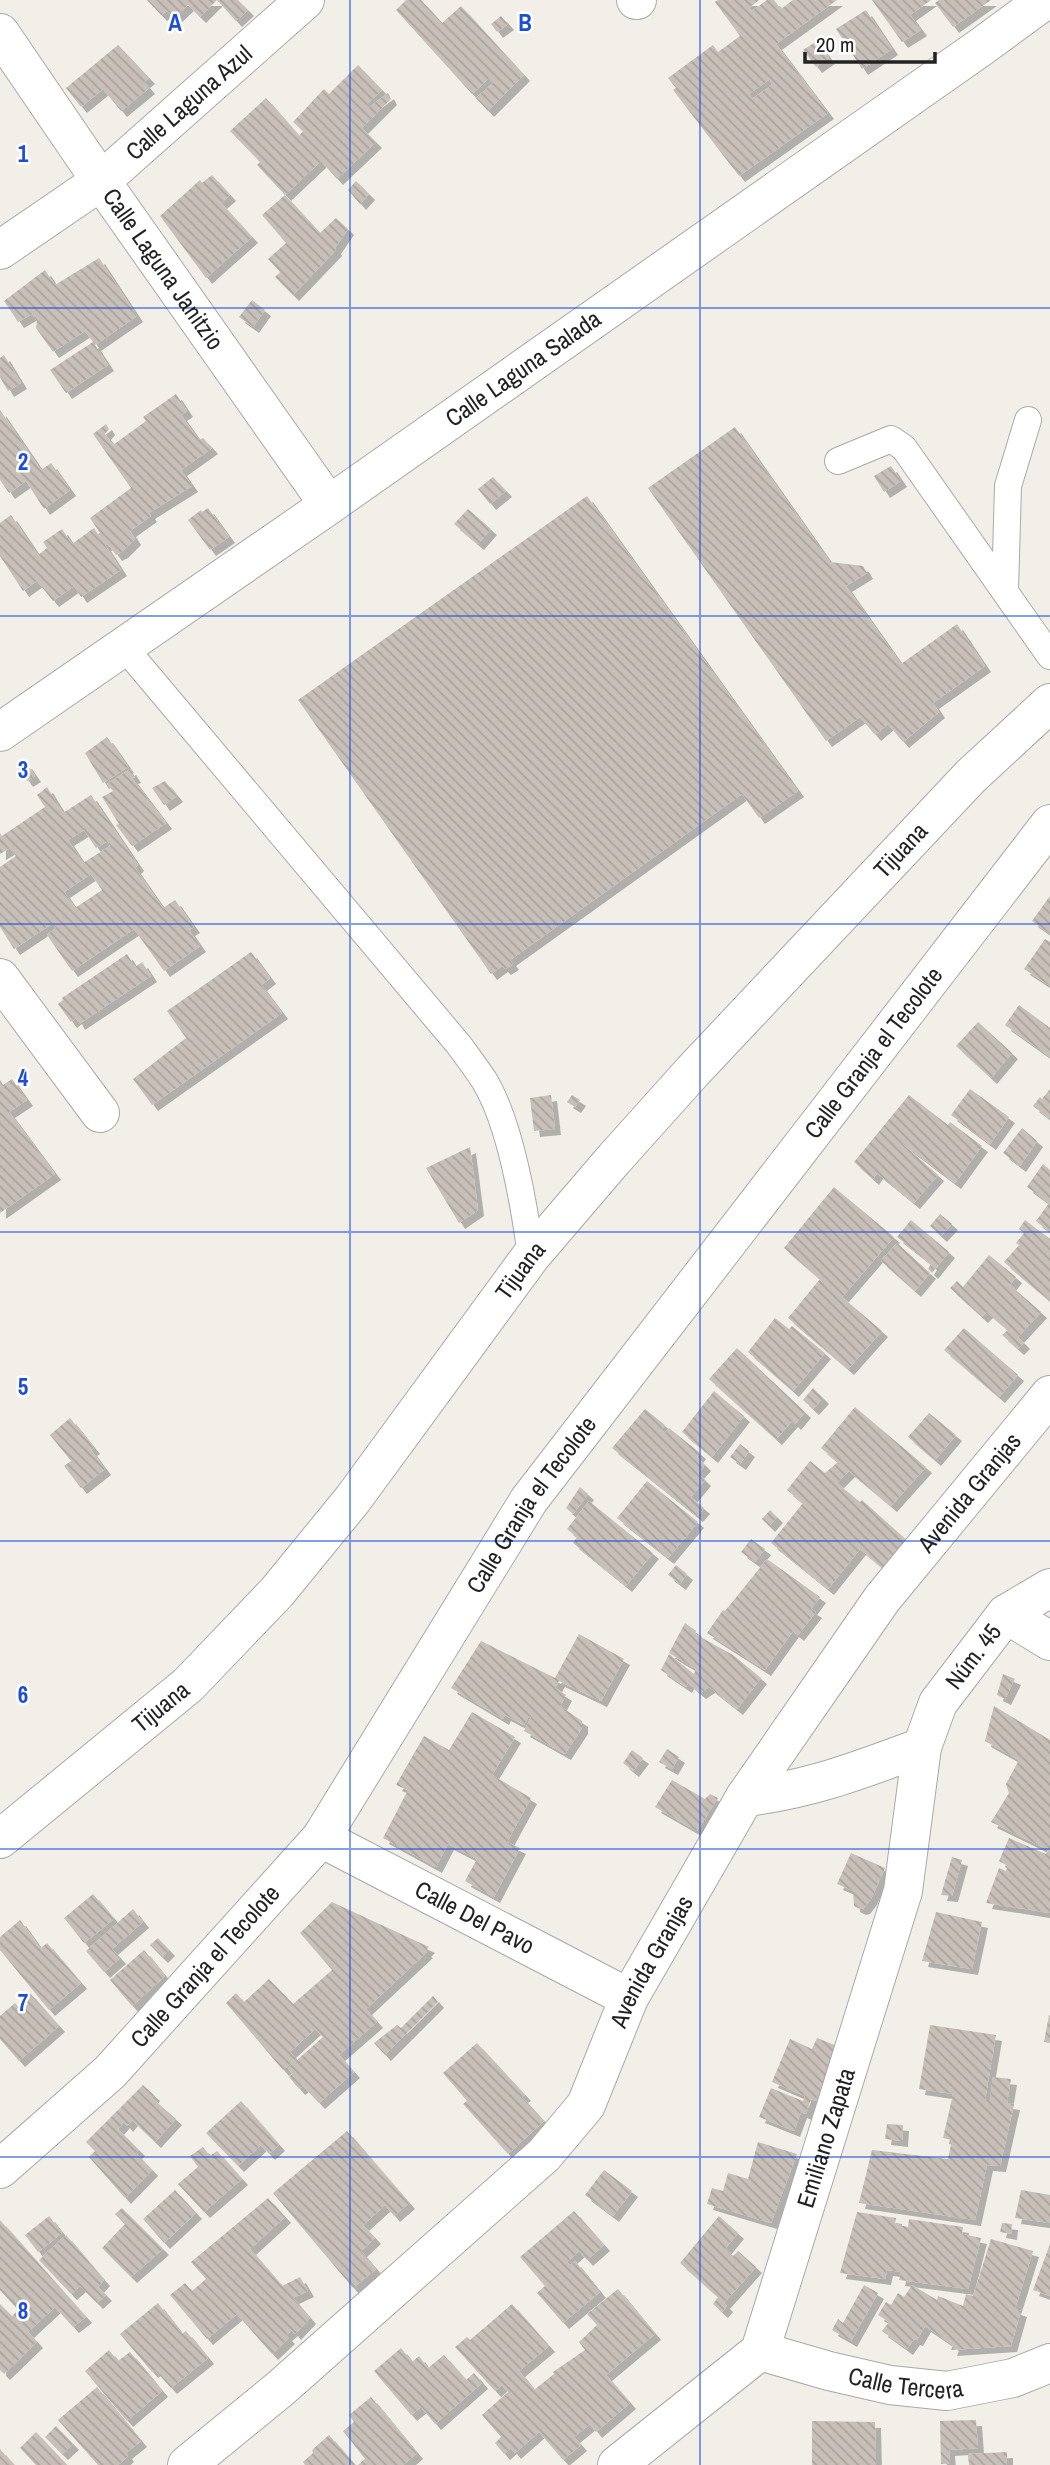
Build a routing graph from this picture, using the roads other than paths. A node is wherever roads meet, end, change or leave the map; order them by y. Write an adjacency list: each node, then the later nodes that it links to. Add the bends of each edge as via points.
1 (306, 0): 4 (street, Calle Laguna Azul)
2 (1045, 0): 8 (street, Calle Laguna Salada)
3 (0, 33): 4 (street, Calle Laguna Janitzio)
4 (101, 181): 5 (street, Calle Laguna Azul); 8 (street, Calle Laguna Janitzio)
5 (0, 250)
6 (1028, 420): 9 (lane, via 1008,486)
7 (838, 461): 9 (lane, via 891,439 904,448)
8 (329, 505): 10 (street, Calle Laguna Salada)
9 (1005, 591): 11 (lane)
10 (124, 647): 13 (street, Calle Laguna Salada); 17 (lane, via 484,1081 499,1113 523,1200)
11 (1050, 656)
12 (1050, 703): 17 (street, Tijuana, via 971,776 693,1071)
13 (0, 732)
14 (1050, 824): 24 (street, Calle Granja el Tecolote, via 530,1500)
15 (0, 978): 16 (street)
16 (100, 1114)
17 (531, 1256): 25 (street, Tijuana, via 353,1499 277,1592 188,1685)
18 (1050, 1395): 23 (street, Avenida Granjas, via 882,1599)
19 (1050, 1588): 20 (street, Núm. 45)
20 (1006, 1614): 21 (street); 22 (street, Núm. 45, via 939,1703)
21 (1050, 1641)
22 (922, 1746): 23 (street, via 838,1778 784,1793); 28 (street, Emiliano Zapata, via 903,1891)
23 (745, 1797): 26 (street, Avenida Granjas)
24 (321, 1838): 26 (street, Calle Del Pavo); 27 (street, Calle Granja el Tecolote, via 110,2072)
25 (0, 1839)
26 (629, 1998): 30 (street, Avenida Granjas, via 586,2105 544,2155)
27 (0, 2169)
28 (760, 2351): 29 (street, Calle Tercera, via 890,2385 947,2391 1013,2378); 31 (street)
29 (1050, 2363)
30 (187, 2465)
31 (617, 2465)

